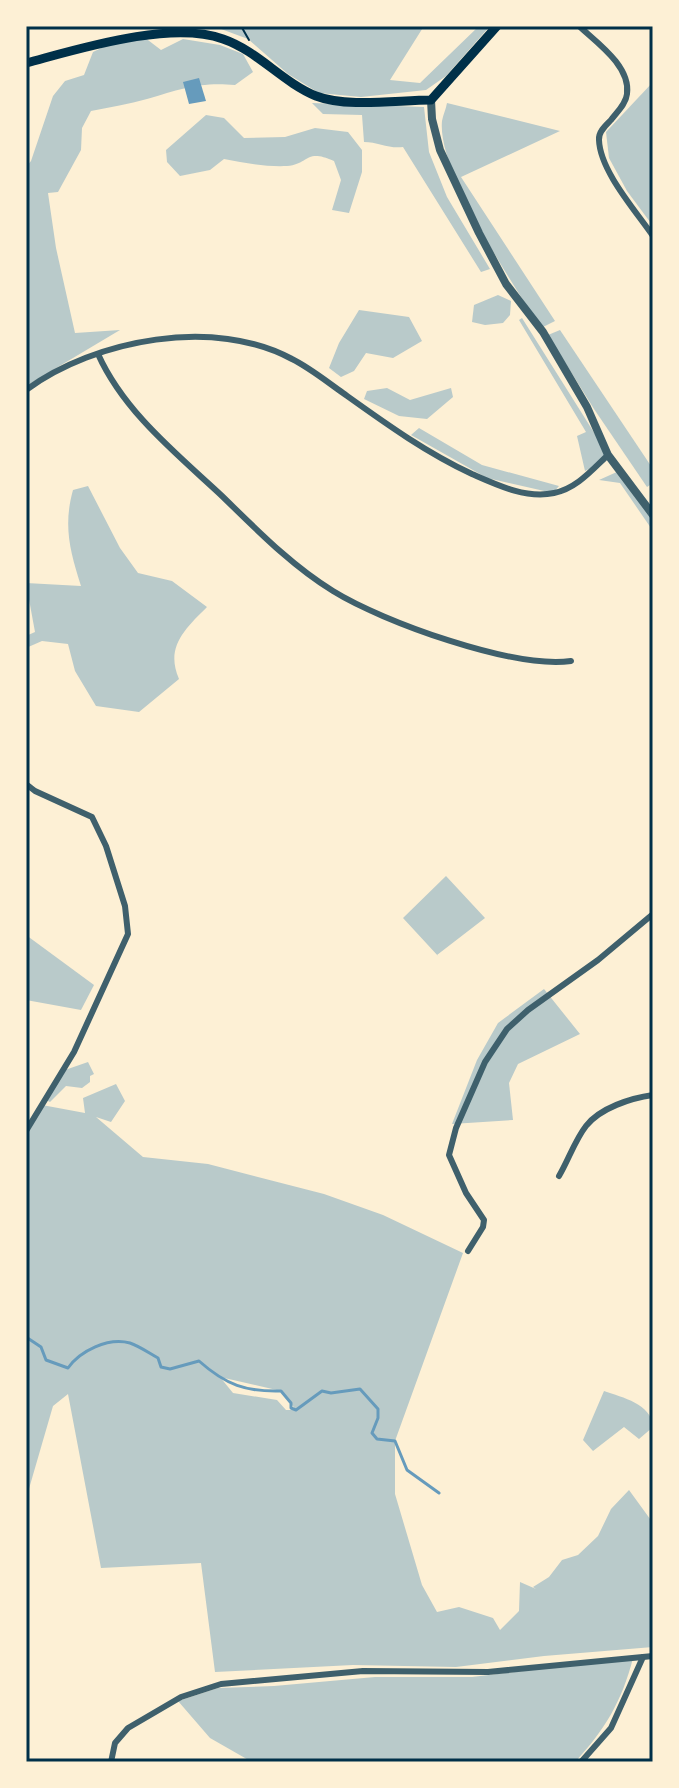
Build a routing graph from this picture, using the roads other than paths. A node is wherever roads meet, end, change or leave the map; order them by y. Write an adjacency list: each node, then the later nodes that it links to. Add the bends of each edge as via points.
1 (497, 26): 4 (main road)
2 (579, 26): 5 (street, via 617,64 627,82 625,102 599,141 623,194)
3 (26, 63): 4 (main road, via 107,42 184,32 222,38 316,96)
4 (431, 100): 8 (street, via 435,135 466,209 506,284 580,394)
5 (653, 236)
6 (98, 354): 7 (street); 8 (street, via 138,341 239,339 262,344 306,366 453,465 535,496 577,484); 10 (street, via 119,392 167,445 283,554 336,593 387,618 501,655 543,663)
7 (26, 390)
8 (608, 455): 9 (street)
9 (653, 515)
10 (571, 661)
11 (26, 784): 14 (street, via 92,817 99,827 125,906 128,934 74,1052)
12 (653, 914): 16 (street, via 528,1010 507,1029 485,1062 449,1155 484,1220)
13 (653, 1095): 15 (street, via 591,1120)
14 (26, 1131)
15 (559, 1176)
16 (468, 1251)
17 (653, 1656): 18 (street)
18 (643, 1657): 19 (street, via 488,1672 363,1671 221,1684 181,1697 128,1728 115,1743); 20 (street, via 611,1728)
19 (111, 1762)
20 (581, 1762)

